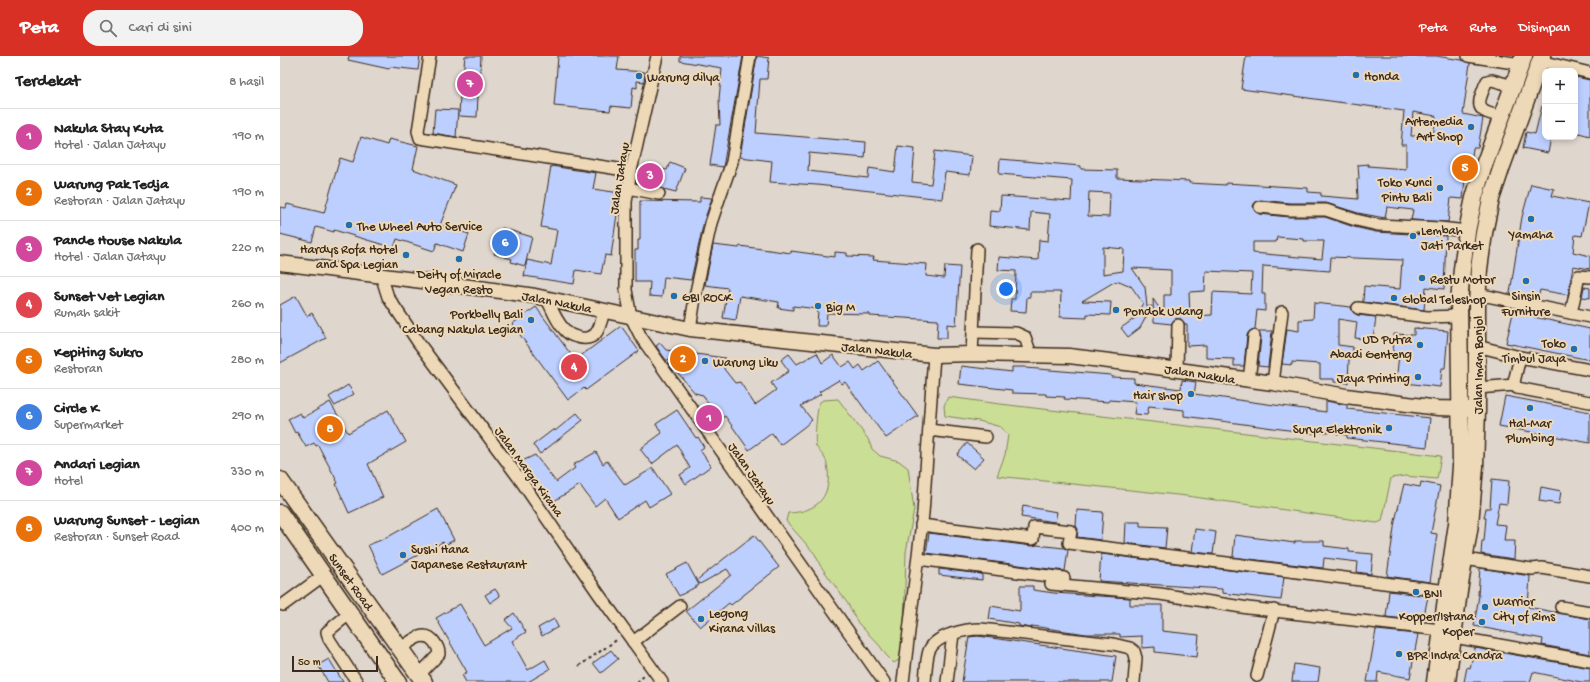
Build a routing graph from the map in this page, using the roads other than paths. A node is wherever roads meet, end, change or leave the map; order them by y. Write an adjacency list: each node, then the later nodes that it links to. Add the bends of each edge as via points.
1 (430, 56): 10 (street, via 418,131 420,138)
2 (658, 56): 10 (street, Jalan Jatayu)
3 (750, 56): 29 (street, via 732,162 712,223)
4 (1468, 56): 6 (street)
5 (1541, 59): 7 (street); 19 (highway, Jalan Imam Bonjol, via 1491,199)
6 (1522, 60): 8 (highway, Jalan Imam Bonjol)
7 (1590, 74)
8 (1513, 86): 9 (highway, Jalan Imam Bonjol); 9 (street, via 1492,80 1485,84 1479,107)
9 (1502, 117): 14 (highway, Jalan Imam Bonjol, via 1476,191)
10 (631, 171): 11 (street, Jalan Jatayu)
11 (628, 188): 12 (street); 26 (street, Jalan Jatayu, via 625,222 626,290)
12 (659, 194)
13 (1260, 207): 14 (street, via 1326,210 1378,225)
14 (1467, 231): 25 (highway, Jalan Imam Bonjol)
15 (977, 249): 30 (street)
16 (280, 263): 17 (main road, Jalan Nakula)
17 (381, 275): 20 (main road, Jalan Nakula); 66 (street, Jalan Marga Kirana, via 388,297 418,342 514,472)
18 (1590, 278): 24 (street, via 1579,276)
19 (1477, 294): 24 (street); 32 (highway, Jalan Imam Bonjol)
20 (547, 299): 22 (main road, Jalan Nakula); 22 (street, via 564,331 584,338 589,338 598,331)
21 (1358, 308): 25 (street, via 1426,317)
22 (604, 311): 26 (main road, Jalan Nakula)
23 (1282, 312): 40 (street)
24 (1572, 313): 27 (street)
25 (1459, 316): 44 (highway, Jalan Imam Bonjol)
26 (631, 317): 29 (main road, Jalan Nakula); 74 (street, Jalan Jatayu, via 641,337)
27 (1590, 317)
28 (1178, 325): 37 (street)
29 (690, 329): 34 (main road, Jalan Nakula)
30 (973, 332): 33 (street); 35 (street, via 1016,333 1025,337)
31 (1254, 336): 39 (street)
32 (1477, 346): 36 (street); 42 (highway, Jalan Imam Bonjol)
33 (972, 354): 34 (main road, Jalan Nakula); 35 (main road, Jalan Nakula)
34 (934, 355): 46 (street)
35 (1031, 355): 37 (main road, Jalan Nakula, via 1069,356)
36 (1520, 357): 38 (street); 41 (street)
37 (1177, 370): 39 (main road, Jalan Nakula)
38 (1590, 370)
39 (1249, 380): 40 (main road, Jalan Nakula)
40 (1273, 383): 44 (main road, Jalan Nakula, via 1346,396)
41 (1515, 386): 42 (street); 43 (street)
42 (1477, 388): 45 (highway, Jalan Imam Bonjol)
43 (1590, 402)
44 (1460, 409): 45 (main road, Jalan Nakula); 56 (highway, Jalan Imam Bonjol, via 1461,466 1457,524)
45 (1477, 410): 52 (highway, Jalan Imam Bonjol, via 1474,481)
46 (929, 430): 47 (street); 50 (street)
47 (986, 437)
48 (280, 480): 67 (highway, Sunset Road)
49 (280, 513): 53 (highway, Sunset Road)
50 (921, 525): 51 (street); 56 (street, via 1032,539 1034,527 1070,531 1069,544)
51 (918, 559): 57 (street, via 1146,589); 75 (street)
52 (1464, 559): 54 (street); 64 (highway, Jalan Imam Bonjol)
53 (324, 575): 58 (street); 63 (highway, Sunset Road)
54 (1590, 576)
55 (1051, 584): 57 (street)
56 (1447, 591): 64 (highway, Jalan Imam Bonjol)
57 (1144, 593): 61 (street)
58 (283, 605)
59 (680, 606): 66 (street)
60 (1561, 607): 62 (street)
61 (1274, 610): 64 (street); 69 (street)
62 (1590, 612)
63 (350, 613): 71 (street, via 327,632); 72 (highway, Sunset Road)
64 (1444, 633): 68 (street); 79 (highway, Jalan Imam Bonjol); 80 (highway, Jalan Imam Bonjol)
65 (953, 634): 76 (street, via 940,640 929,651); 77 (street); 78 (street, via 967,629 981,629 1130,648 1136,658)
66 (630, 637): 73 (street, Jalan Marga Kirana)
67 (400, 648): 70 (highway, Sunset Road); 70 (street, via 420,636 432,638 438,646 439,654)
68 (1590, 660)
69 (1257, 676)
70 (421, 679)
71 (357, 682)
72 (398, 682)
73 (662, 682)
74 (884, 682)
75 (903, 682)
76 (925, 682)
77 (947, 682)
78 (1134, 682)
79 (1435, 682)
80 (1447, 682)

